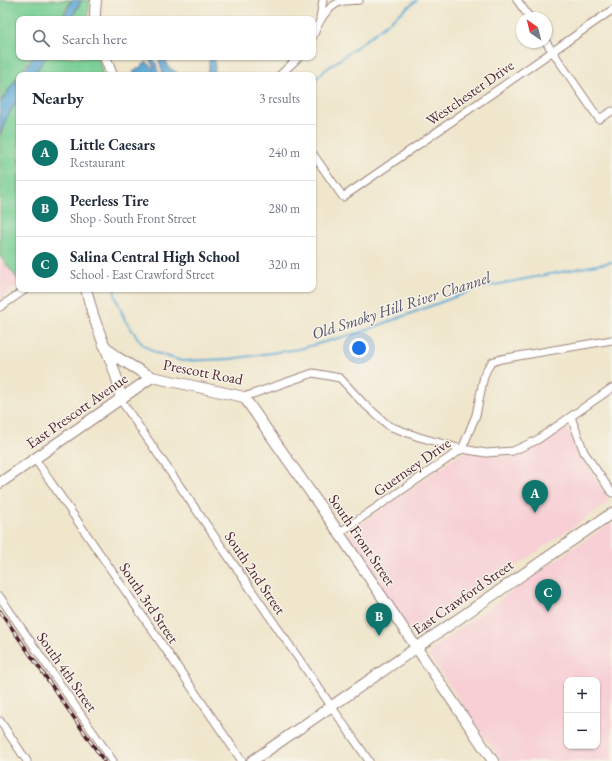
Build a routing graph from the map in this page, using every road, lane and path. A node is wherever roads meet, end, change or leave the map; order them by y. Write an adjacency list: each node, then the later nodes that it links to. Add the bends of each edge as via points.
1 (96, 0): 8 (street)
2 (323, 0): 9 (street)
3 (359, 0): 5 (street)
4 (517, 0): 7 (street)
5 (339, 1): 9 (street)
6 (612, 10): 12 (street, Westchester Drive)
7 (526, 12)
8 (95, 16)
9 (319, 22): 10 (street)
10 (316, 29)
11 (550, 48): 12 (street)
12 (553, 52): 17 (street, via 599,120); 18 (street, Westchester Drive, via 342,196)
13 (106, 60): 15 (street)
14 (295, 60): 16 (street)
15 (111, 72)
16 (283, 72)
17 (612, 111)
18 (316, 158)
19 (22, 292): 21 (street)
20 (87, 292): 23 (street)
21 (0, 307)
22 (612, 340): 29 (street, Guernsey Drive, via 492,362 484,376 476,415)
23 (104, 346): 24 (street, Prescott Road, via 121,361); 27 (street, via 119,383)
24 (152, 377): 26 (street, Prescott Road); 27 (street, East Prescott Avenue)
25 (612, 388): 28 (street, Prescott Road)
26 (244, 397): 29 (street, Prescott Road, via 313,373 340,378 389,426 419,438); 34 (street, South Front Street)
27 (120, 399): 30 (street, East Prescott Avenue); 37 (street, South 2nd Street)
28 (571, 417): 29 (street, Prescott Road, via 537,440 513,451 486,453); 32 (street, via 584,452)
29 (462, 449): 34 (street, Guernsey Drive)
30 (35, 459): 31 (street, East Prescott Avenue); 41 (street, South 3rd Street)
31 (0, 483)
32 (612, 493)
33 (612, 513): 36 (street, East Crawford Street)
34 (339, 532): 36 (street, South Front Street)
35 (0, 597): 40 (street, South 4th Street)
36 (416, 648): 37 (street, East Crawford Street); 44 (street, South Front Street)
37 (331, 706): 42 (street, East Crawford Street); 43 (street, South 2nd Street)
38 (0, 722): 39 (street)
39 (27, 761)
40 (113, 761)
41 (242, 761)
42 (252, 761)
43 (369, 761)
44 (493, 761)

